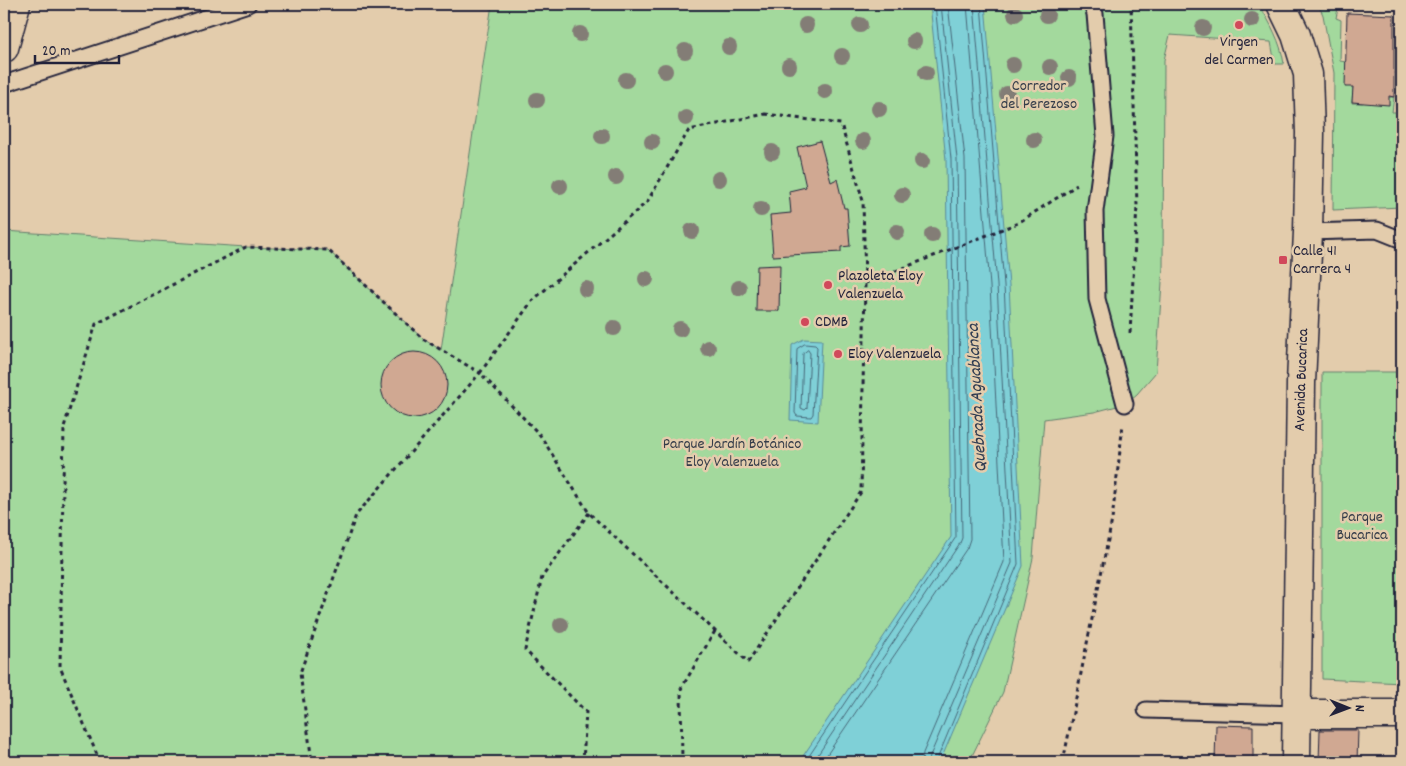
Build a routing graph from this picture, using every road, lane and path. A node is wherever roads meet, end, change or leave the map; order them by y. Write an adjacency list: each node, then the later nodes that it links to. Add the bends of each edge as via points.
1 (16, 4): 5 (main road)
2 (248, 4): 6 (lane)
3 (1092, 4): 7 (lane, via 1105,136)
4 (1282, 4): 8 (main road, Avenida Bucarica, via 1308,74)
5 (4, 48)
6 (4, 84)
7 (1100, 169): 10 (path, via 1018,223); 12 (lane, via 1095,211 1097,300)
8 (1308, 232): 9 (lane, via 1377,230); 16 (main road, Avenida Bucarica, via 1301,383)
9 (1402, 240)
10 (865, 283): 11 (path, via 863,200 841,124 765,114 689,130 647,202 532,301); 14 (path, via 861,492 748,662)
11 (480, 373): 13 (path, via 540,435); 18 (path, via 423,339 328,250 246,247 96,324 64,427 60,667); 19 (path, via 356,515 300,673)
12 (1124, 404)
13 (590, 513): 14 (path); 20 (path, via 542,578 525,650 586,712)
14 (715, 631): 21 (path, via 681,690)
15 (1146, 710): 16 (lane)
16 (1296, 714): 17 (main road); 22 (main road, Avenida Bucarica)
17 (1402, 714)
18 (100, 762)
19 (312, 762)
20 (583, 762)
21 (682, 762)
22 (1296, 762)

